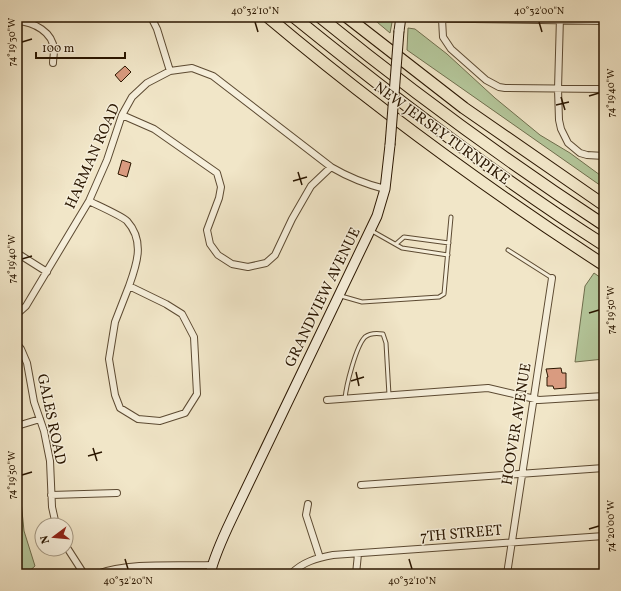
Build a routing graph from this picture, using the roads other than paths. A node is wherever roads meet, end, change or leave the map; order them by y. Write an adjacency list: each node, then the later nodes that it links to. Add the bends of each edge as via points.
1 (151, 17): 12 (street)
2 (268, 17): 30 (highway, NEW JERSEY TURNPIKE, via 433,148)
3 (294, 17): 26 (highway, NEW JERSEY TURNPIKE, via 392,96 496,172)
4 (320, 17): 22 (highway, NEW JERSEY TURNPIKE, via 454,121)
5 (347, 17): 20 (highway, via 464,108)
6 (401, 18): 7 (street); 18 (street, GRANDVIEW AVENUE, bridge)
7 (442, 19): 8 (street); 13 (street, via 444,37 451,49 492,84 505,88)
8 (560, 19): 10 (street); 13 (street)
9 (17, 21): 11 (street, via 35,25 49,35 54,49)
10 (604, 21)
11 (53, 63)
12 (170, 71): 15 (street, HARMAN ROAD, via 146,83 132,97); 17 (street, HARMAN ROAD, via 192,68 213,76)
13 (558, 88): 14 (street); 16 (street, via 561,129 568,143 580,153)
14 (604, 89)
15 (122, 115): 17 (street, via 154,128 217,173 221,187 207,230 210,244 218,255 232,264 248,267 266,263 275,255 311,186); 19 (street, HARMAN ROAD, via 107,160)
16 (604, 156)
17 (331, 167): 18 (street, HARMAN ROAD, via 360,182)
18 (385, 189): 23 (street, GRANDVIEW AVENUE)
19 (89, 201): 31 (street, HARMAN ROAD); 33 (street, via 127,221 136,238 136,266)
20 (604, 206)
21 (451, 217): 24 (lane)
22 (604, 225)
23 (370, 231): 25 (lane); 34 (street, GRANDVIEW AVENUE)
24 (448, 243): 25 (lane, via 404,237); 29 (lane)
25 (396, 244): 29 (lane, via 402,248)
26 (604, 245)
27 (508, 250): 32 (lane)
28 (17, 253): 31 (street)
29 (448, 255): 34 (lane, via 444,294 439,297 362,302)
30 (604, 265)
31 (47, 272): 35 (street, HARMAN ROAD, via 26,306)
32 (552, 278): 39 (street, HOOVER AVENUE)
33 (129, 286): 33 (street, via 115,322 109,359 115,395 120,408 138,419 160,421 185,413 197,394 194,337 182,314)
34 (339, 295): 56 (street, GRANDVIEW AVENUE, via 234,514)
35 (17, 314)
36 (17, 344): 42 (street, GALES ROAD, via 26,363)
37 (389, 396): 39 (street, via 488,388); 40 (street); 40 (lane, via 386,343 383,334 376,333 366,336 360,344 346,387)
38 (604, 396): 39 (street, via 546,400)
39 (533, 398): 45 (street, HOOVER AVENUE)
40 (345, 399): 41 (street)
41 (327, 400)
42 (40, 419): 43 (street); 48 (street, GALES ROAD, via 48,447)
43 (17, 426)
44 (604, 468): 45 (street)
45 (521, 473): 46 (street); 52 (street, HOOVER AVENUE)
46 (361, 485)
47 (117, 493): 48 (street)
48 (51, 495): 50 (street, GALES ROAD)
49 (308, 504): 55 (street, via 306,515)
50 (54, 517)
51 (604, 536): 52 (street, 7TH STREET)
52 (512, 542): 53 (street, 7TH STREET); 62 (street, HOOVER AVENUE)
53 (358, 554): 55 (street, 7TH STREET); 61 (street)
54 (73, 557): 58 (street)
55 (320, 558): 60 (street, 7TH STREET, via 304,563)
56 (211, 570): 57 (street, via 131,567)
57 (114, 572): 59 (street)
58 (84, 574)
59 (97, 574)
60 (291, 574)
61 (356, 574)
62 (507, 574)

